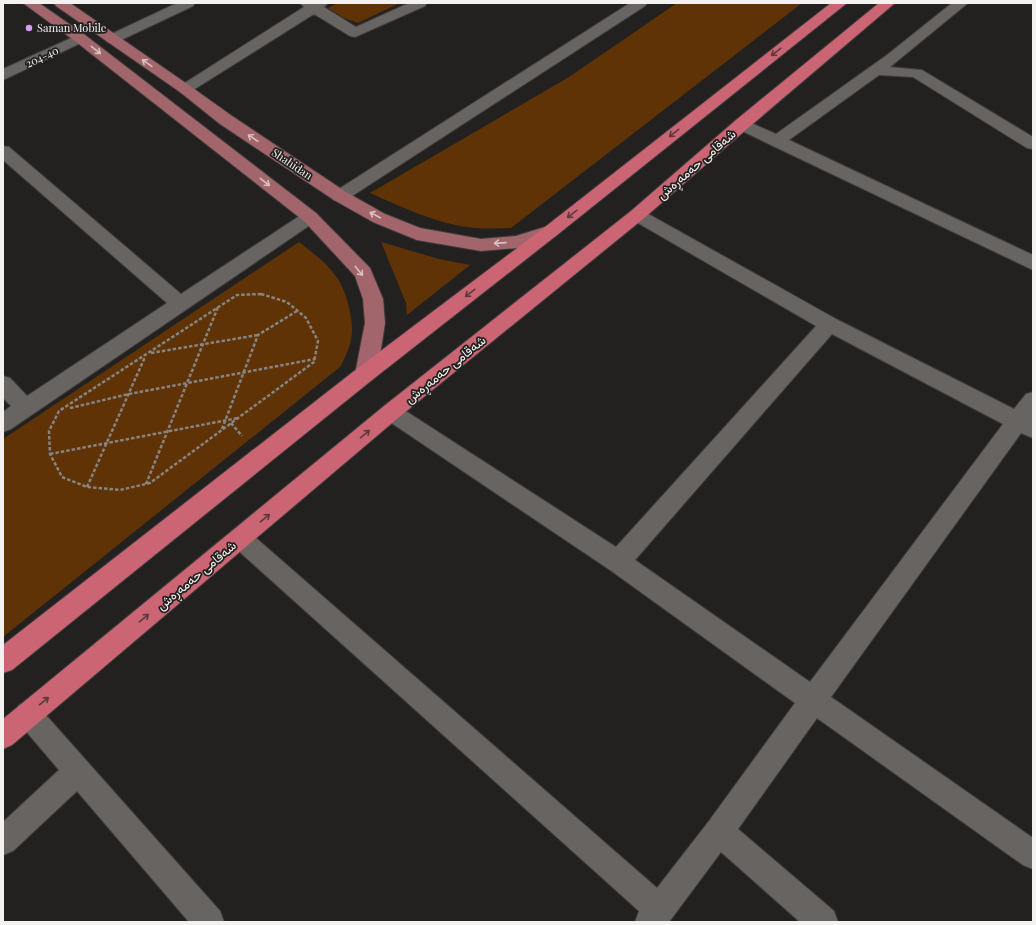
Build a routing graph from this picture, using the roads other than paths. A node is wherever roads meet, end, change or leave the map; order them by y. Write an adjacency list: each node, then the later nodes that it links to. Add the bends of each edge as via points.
1 (30, 3): 10 (main road)
2 (61, 3): 11 (main road, Shahidan)
3 (188, 3): 11 (street)
4 (420, 3): 9 (street, via 355,33)
5 (640, 3): 22 (street)
6 (840, 3): 12 (highway, شەقامی حەمەڕەش)
7 (888, 3): 12 (highway, شەقامی حەمەڕەش)
8 (961, 3): 13 (street)
9 (314, 4): 15 (street)
10 (80, 38): 14 (street, 204-40); 18 (main road, one-way to 18)
11 (112, 39): 15 (main road, Shahidan, one-way to 11)
12 (811, 46): 17 (highway, شەقامی حەمەڕەش); 25 (highway, شەقامی حەمەڕەش, one-way to 25)
13 (875, 70): 19 (street); 20 (street, via 917,73)
14 (3, 75)
15 (185, 89): 16 (main road, Shahidan)
16 (226, 120): 18 (main road); 22 (main road, Shahidan, one-way to 16)
17 (742, 124): 19 (street); 23 (highway, شەقامی حەمەڕەش)
18 (203, 133): 24 (main road, one-way to 24)
19 (777, 141): 26 (street)
20 (1033, 144)
21 (3, 152): 27 (street)
22 (340, 196): 25 (main road, Shahidan, one-way to 22, via 518,242 482,244 446,239 417,234 379,218)
23 (637, 215): 28 (street); 33 (highway, شەقامی حەمەڕەش)
24 (310, 217): 27 (street); 29 (main road, one-way to 29, via 363,273 373,299 375,323)
25 (551, 230): 29 (highway, شەقامی حەمەڕەش, one-way to 29)
26 (1033, 263)
27 (181, 305): 32 (street)
28 (829, 324): 35 (street); 37 (street)
29 (365, 374): 38 (highway, شەقامی حەمەڕەش)
30 (3, 384): 32 (street)
31 (1033, 400): 35 (street)
32 (26, 408): 34 (street)
33 (392, 412): 36 (highway, شەقامی حەمەڕەش, one-way to 33); 37 (street)
34 (3, 423)
35 (1025, 425): 39 (street)
36 (240, 538): 40 (highway, شەقامی حەمەڕەش, one-way to 36); 46 (street)
37 (618, 562): 39 (street)
38 (3, 661)
39 (814, 699): 43 (street); 45 (street)
40 (28, 714): 41 (highway, شەقامی حەمەڕەش); 42 (street)
41 (3, 736)
42 (78, 772): 44 (street); 47 (street)
43 (719, 831): 46 (street); 48 (street)
44 (3, 841)
45 (1033, 855)
46 (654, 916)
47 (209, 922)
48 (823, 922)

